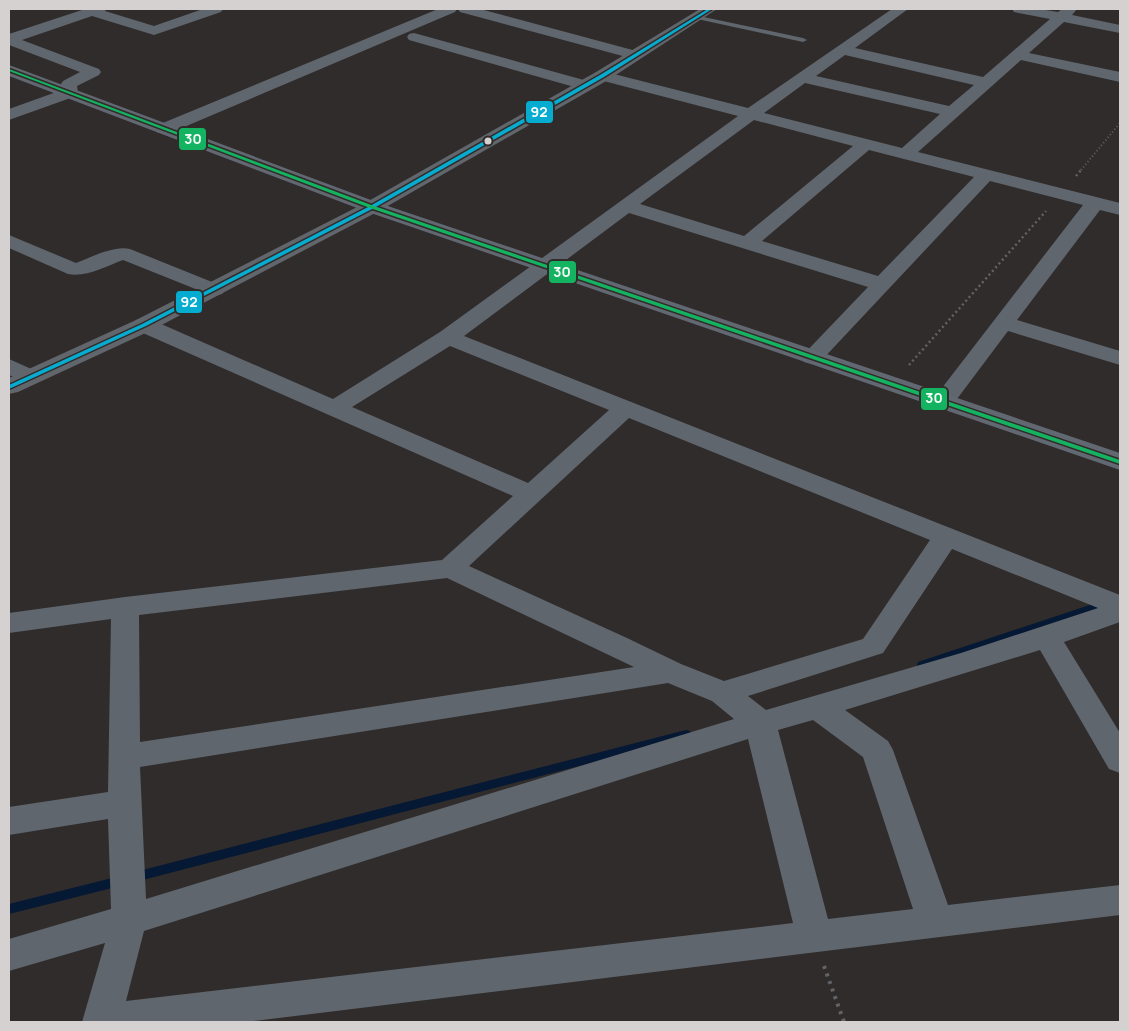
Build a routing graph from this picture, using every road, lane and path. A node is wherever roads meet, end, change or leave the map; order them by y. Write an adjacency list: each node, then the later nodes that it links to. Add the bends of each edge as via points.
1 (216, 9): 6 (street, via 154,31)
2 (450, 9): 26 (street)
3 (465, 9): 14 (street)
4 (901, 9): 13 (street)
5 (1020, 9): 8 (street)
6 (95, 10): 11 (street)
7 (703, 13): 12 (lane); 14 (main road)
8 (1066, 13): 9 (street); 15 (street)
9 (1120, 29)
10 (414, 37): 19 (street)
11 (9, 40): 21 (street, via 93,72 69,84)
12 (804, 40)
13 (842, 50): 18 (street); 20 (street)
14 (635, 55): 19 (main road)
15 (1018, 55): 17 (street); 20 (street)
16 (9, 70): 21 (street)
17 (1120, 77)
18 (803, 78): 22 (street); 23 (street)
19 (594, 81): 23 (street); 33 (main road)
20 (986, 83): 22 (street)
21 (70, 93): 24 (street); 26 (street)
22 (953, 112): 28 (street)
23 (751, 114): 27 (street); 32 (street)
24 (9, 115)
25 (1120, 122): 30 (path)
26 (164, 128): 33 (street)
27 (865, 144): 28 (street); 36 (street)
28 (905, 154): 29 (street)
29 (986, 175): 30 (street); 38 (street)
30 (1061, 194): 31 (street); 47 (path)
31 (1095, 203): 34 (street); 40 (street)
32 (626, 206): 36 (street); 37 (street)
33 (372, 207): 37 (street); 39 (main road)
34 (1120, 209)
35 (9, 241): 39 (street, via 75,270 123,253)
36 (748, 243): 38 (street)
37 (544, 266): 42 (street); 43 (street)
38 (881, 284): 43 (street)
39 (215, 290): 41 (main road)
40 (1003, 323): 44 (street); 49 (street)
41 (144, 325): 46 (main road); 51 (street)
42 (448, 337): 50 (street); 51 (street)
43 (812, 357): 47 (street)
44 (1120, 358)
45 (9, 366): 46 (street)
46 (30, 376): 48 (main road)
47 (892, 384): 49 (street)
48 (9, 387)
49 (943, 402): 52 (street)
50 (626, 408): 53 (street); 54 (street)
51 (333, 409): 53 (street)
52 (1120, 462)
53 (531, 494): 55 (street)
54 (946, 536): 56 (street); 62 (street, via 873,646)
55 (450, 568): 57 (street); 61 (street)
56 (1120, 606)
57 (125, 607): 59 (street); 65 (street)
58 (1120, 611): 60 (street)
59 (9, 623)
60 (1047, 638): 63 (street); 66 (street)
61 (670, 672): 62 (street); 65 (street)
62 (723, 693): 64 (street)
63 (818, 707): 64 (street); 71 (street, via 877,750)
64 (760, 723): 70 (street); 72 (street)
65 (125, 757): 67 (street)
66 (1120, 760)
67 (124, 803): 68 (street); 70 (street)
68 (9, 821)
69 (1120, 900): 71 (street)
70 (129, 920): 73 (street); 74 (street)
71 (936, 923): 72 (street)
72 (815, 938): 74 (street); 75 (path)
73 (9, 954)
74 (101, 1022)
75 (844, 1022)

